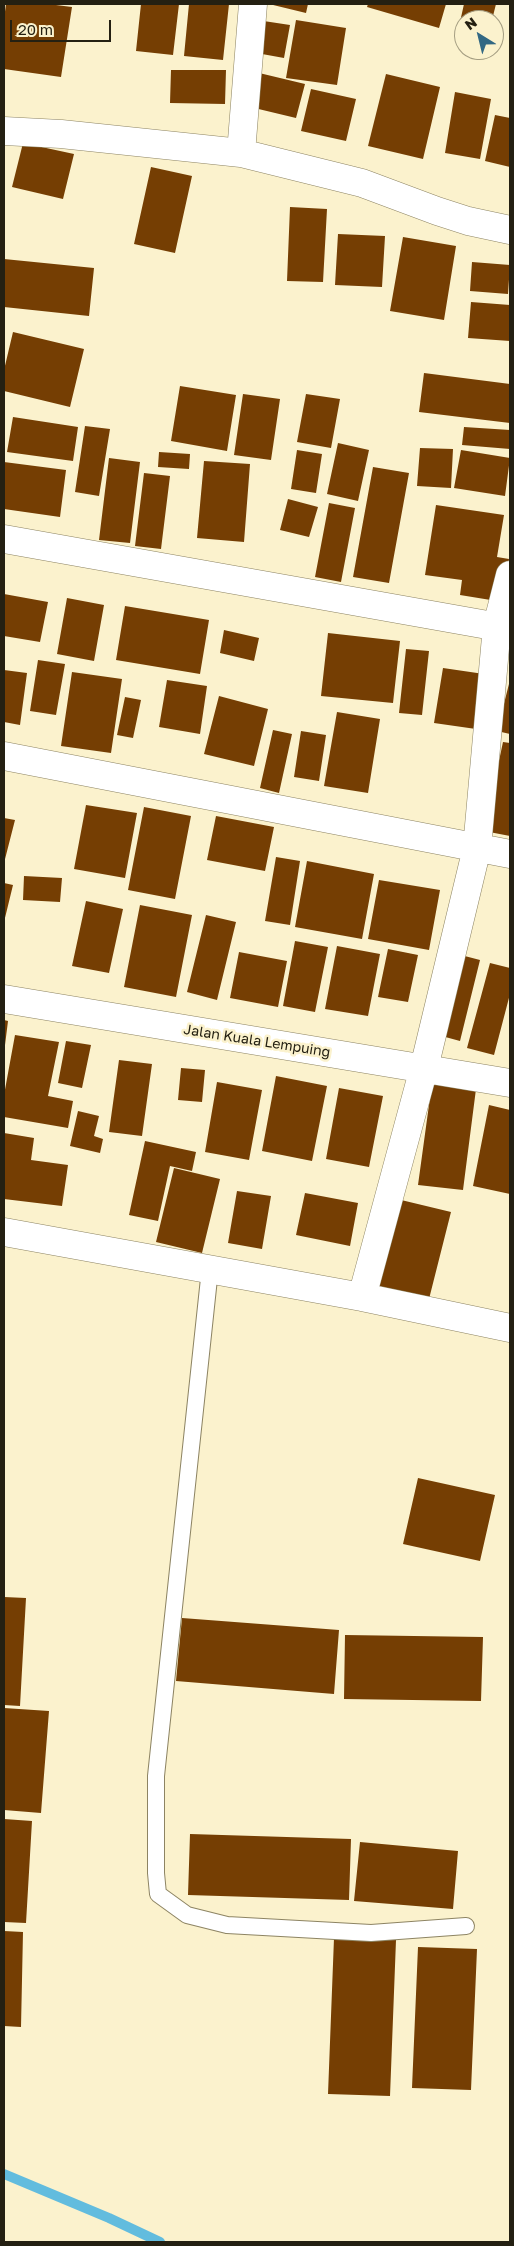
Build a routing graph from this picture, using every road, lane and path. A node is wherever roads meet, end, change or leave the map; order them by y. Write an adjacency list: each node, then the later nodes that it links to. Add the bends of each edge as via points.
1 (253, 4): 3 (street)
2 (4, 131): 3 (street)
3 (241, 153): 4 (street, via 362,183 468,221)
4 (510, 230)
5 (4, 539): 7 (street)
6 (510, 575): 7 (street)
7 (504, 627): 9 (street)
8 (4, 756): 9 (street)
9 (477, 848): 10 (street); 12 (street)
10 (510, 854)
11 (4, 999): 12 (street, Jalan Kuala Lempuing)
12 (424, 1068): 13 (street, Jalan Kuala Lempuing); 16 (street)
13 (510, 1083)
14 (4, 1232): 15 (street)
15 (210, 1269): 16 (street); 18 (lane, via 156,1776 158,1894 187,1915 227,1925 371,1933)
16 (362, 1298): 17 (street)
17 (510, 1328)
18 (466, 1926)

